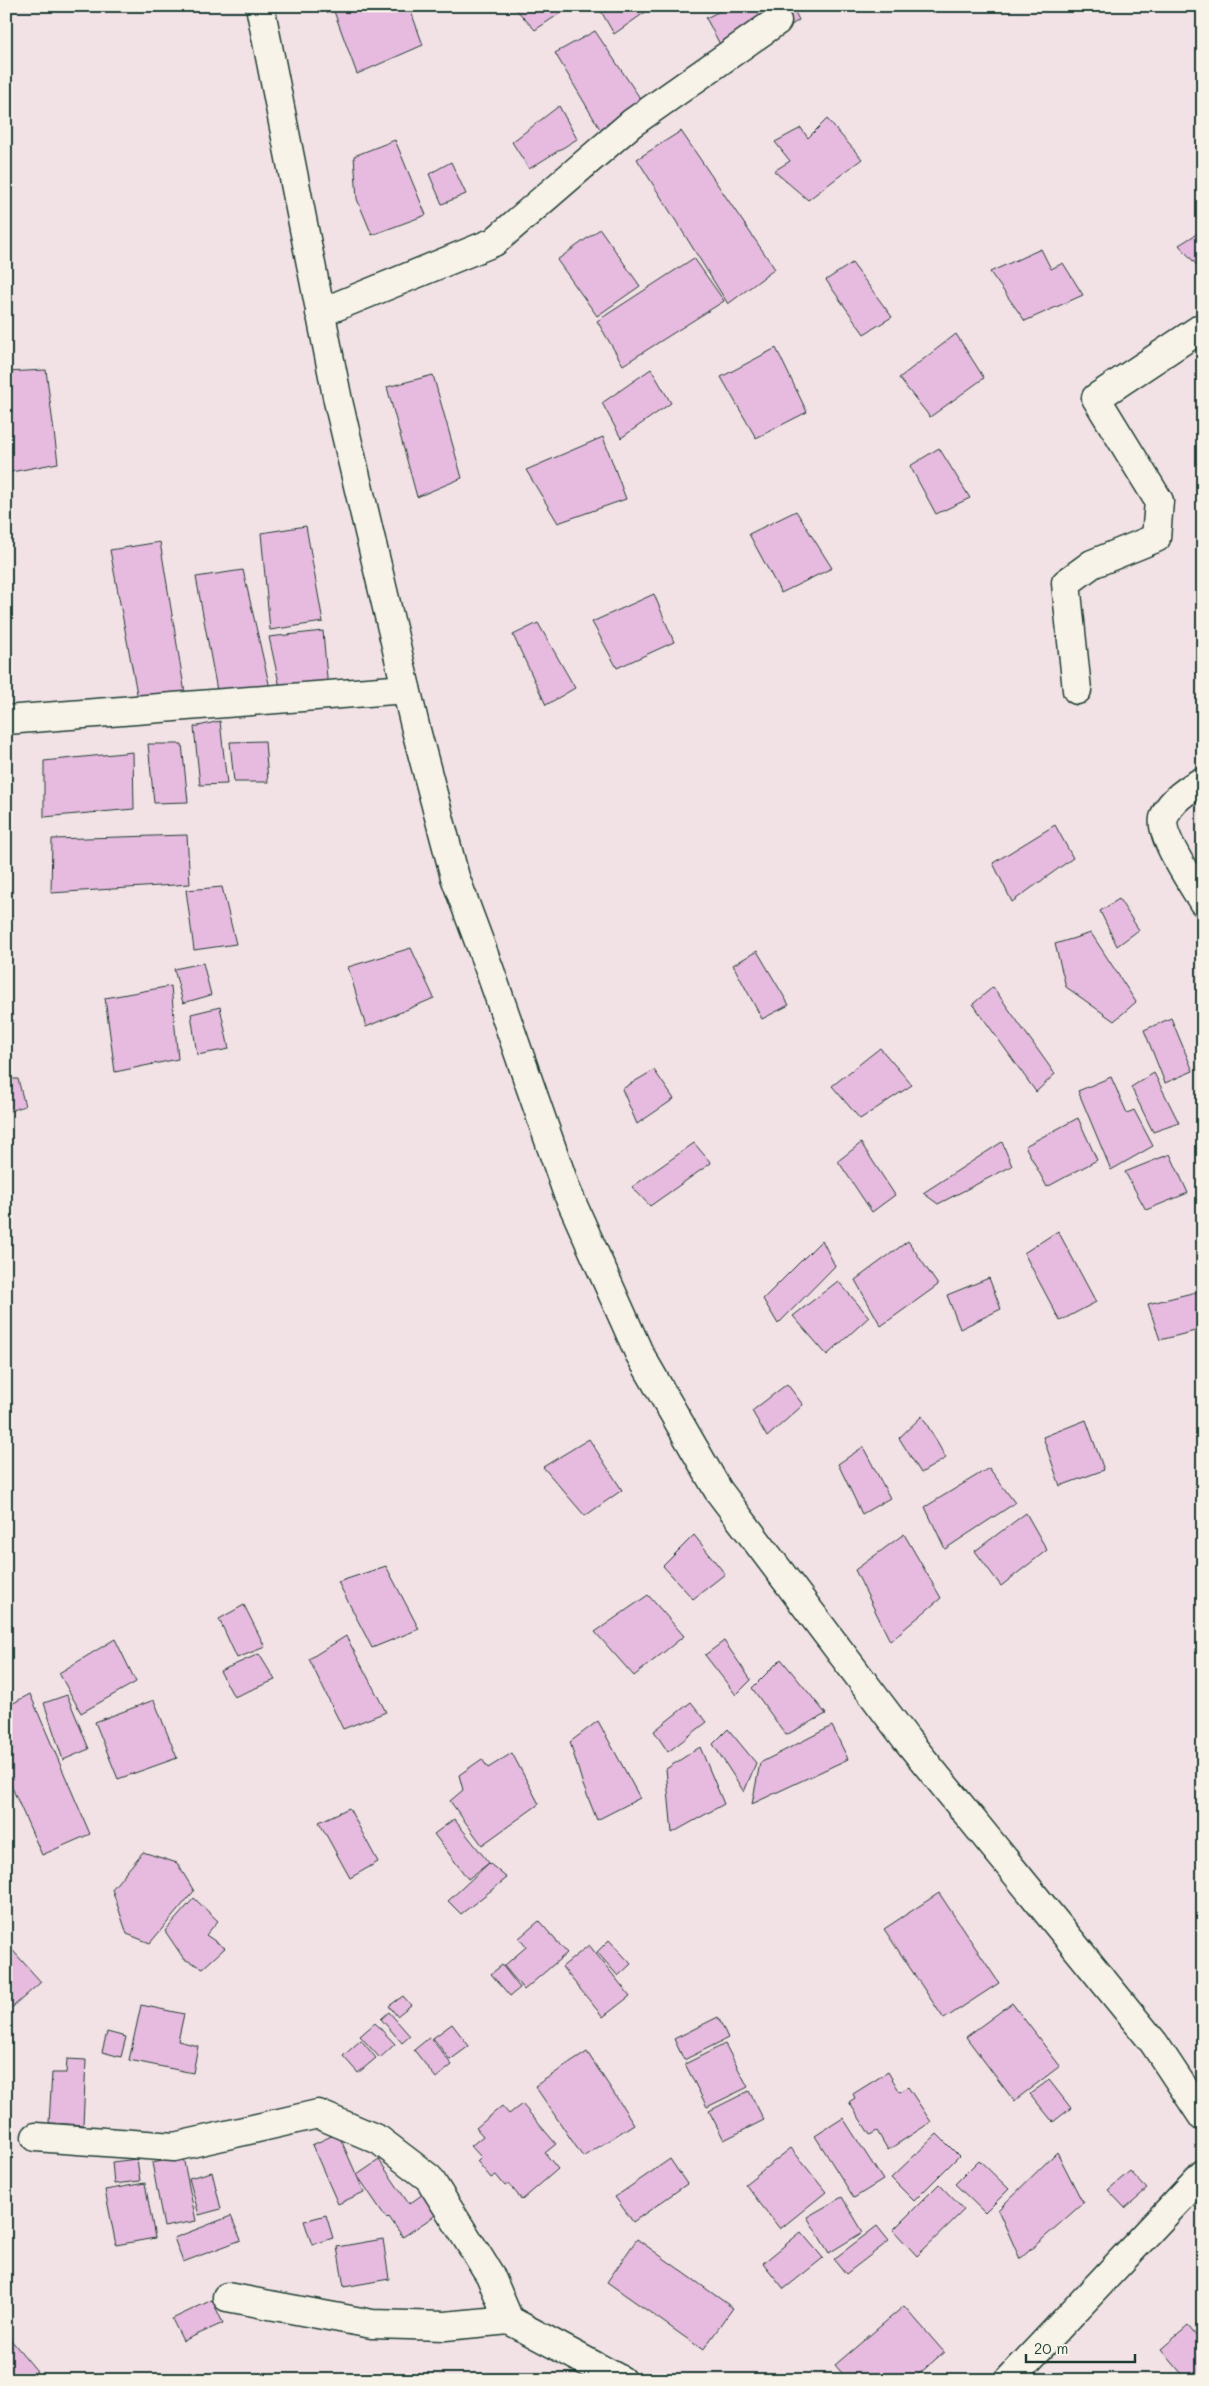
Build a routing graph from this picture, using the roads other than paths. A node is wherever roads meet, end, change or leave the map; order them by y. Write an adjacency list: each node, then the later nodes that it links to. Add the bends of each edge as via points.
1 (260, 6): 3 (street)
2 (777, 21): 3 (street, via 632,123 494,242)
3 (320, 313): 5 (street)
4 (1203, 328): 6 (street, via 1096,398 1159,501 1156,538 1092,564 1066,583)
5 (406, 689): 7 (street); 10 (street, via 455,877 568,1192 639,1353 718,1490 906,1740 1154,2043)
6 (1077, 690)
7 (6, 720)
8 (1203, 781): 9 (street, via 1187,790 1169,808 1164,819 1165,833)
9 (1203, 902)
10 (1203, 2117)
11 (36, 2137): 14 (street, via 174,2147 318,2114 379,2140 429,2178 490,2275)
12 (1203, 2174): 16 (street)
13 (227, 2297): 14 (street, via 372,2324 445,2326)
14 (509, 2320): 15 (street)
15 (621, 2380)
16 (1009, 2380)

